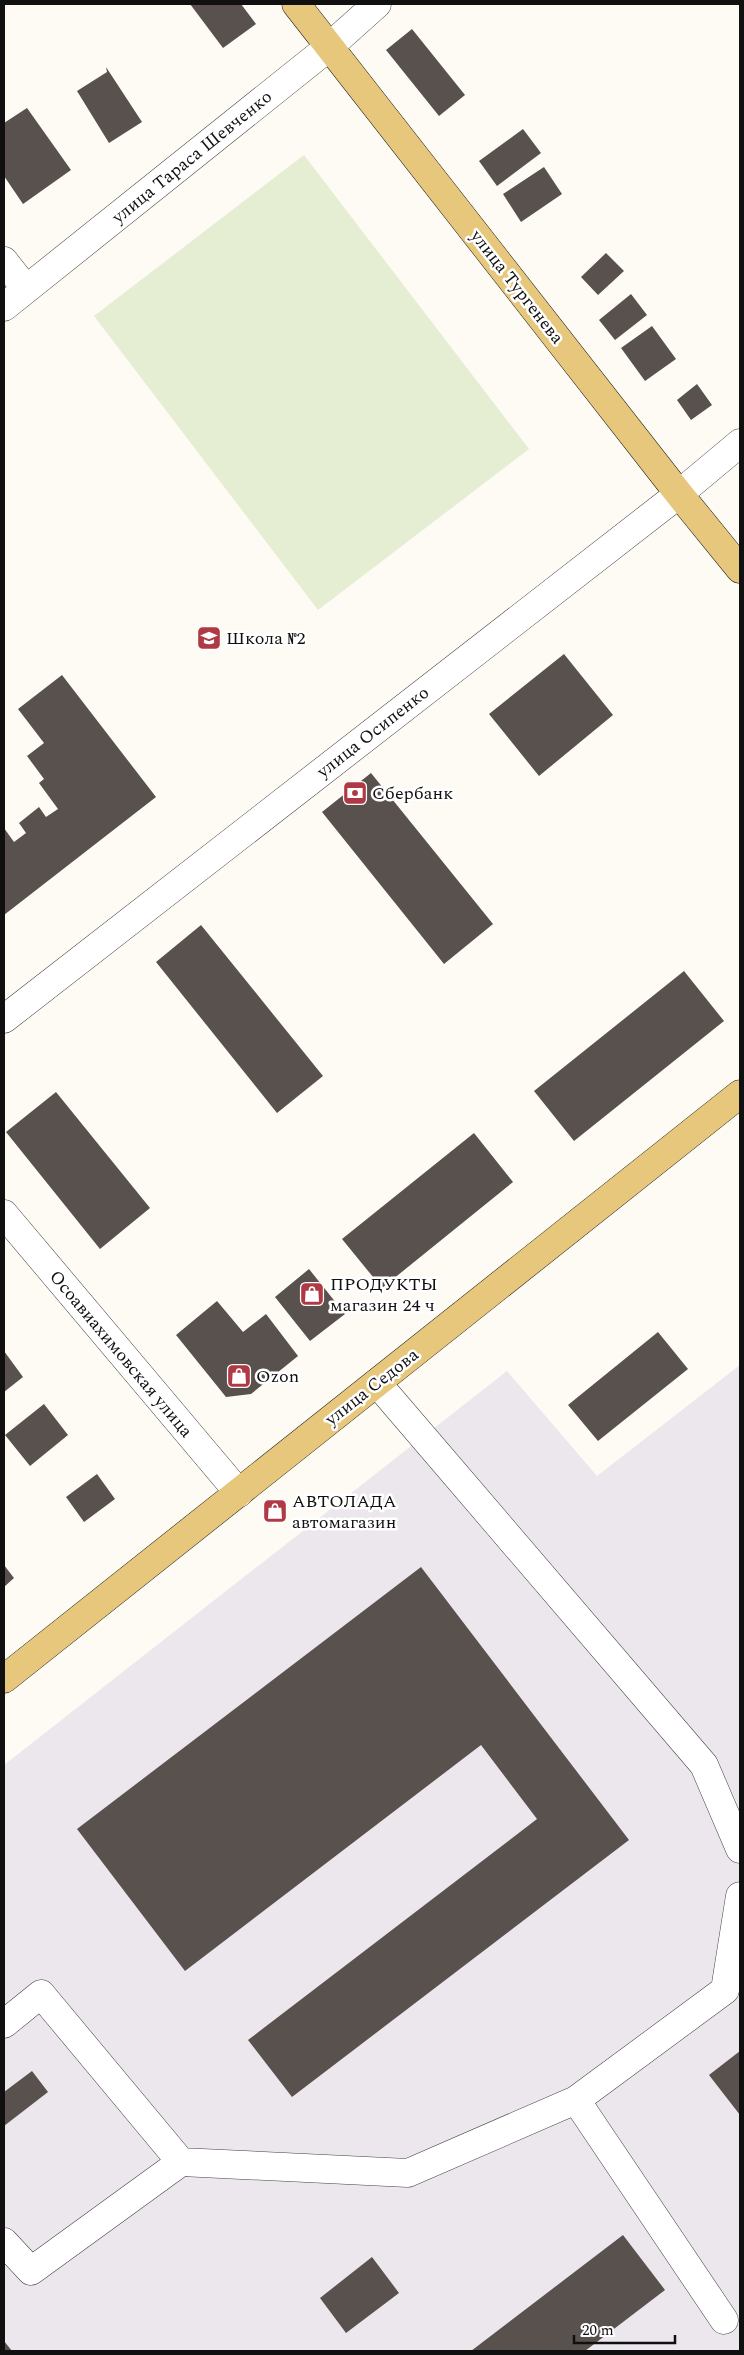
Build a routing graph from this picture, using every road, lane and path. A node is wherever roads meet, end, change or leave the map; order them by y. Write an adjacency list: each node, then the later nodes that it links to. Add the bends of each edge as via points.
1 (296, 4): 3 (main road, улица Тургенева)
2 (377, 4): 3 (street, улица Тараса Шевченко)
3 (330, 47): 5 (street, улица Тараса Шевченко); 8 (main road, улица Тургенева)
4 (4, 260): 5 (street)
5 (26, 289): 6 (street, улица Тараса Шевченко)
6 (4, 307)
7 (740, 443): 8 (street, улица Осипенко)
8 (679, 494): 9 (main road, улица Тургенева); 10 (street, улица Осипенко)
9 (740, 569)
10 (4, 1019)
11 (740, 1094): 13 (main road, улица Седова)
12 (4, 1214): 14 (street, Осоавиахимовская улица)
13 (377, 1384): 14 (main road, улица Седова); 16 (street, via 704,1765)
14 (239, 1493): 15 (main road, улица Седова)
15 (4, 1679)
16 (740, 1849)
17 (740, 1896): 19 (street, via 724,1990)
18 (4, 2024): 20 (street, via 41,1994)
19 (576, 2100): 20 (street, via 408,2173); 22 (street)
20 (181, 2162): 21 (street, via 31,2271)
21 (4, 2242)
22 (724, 2320)

